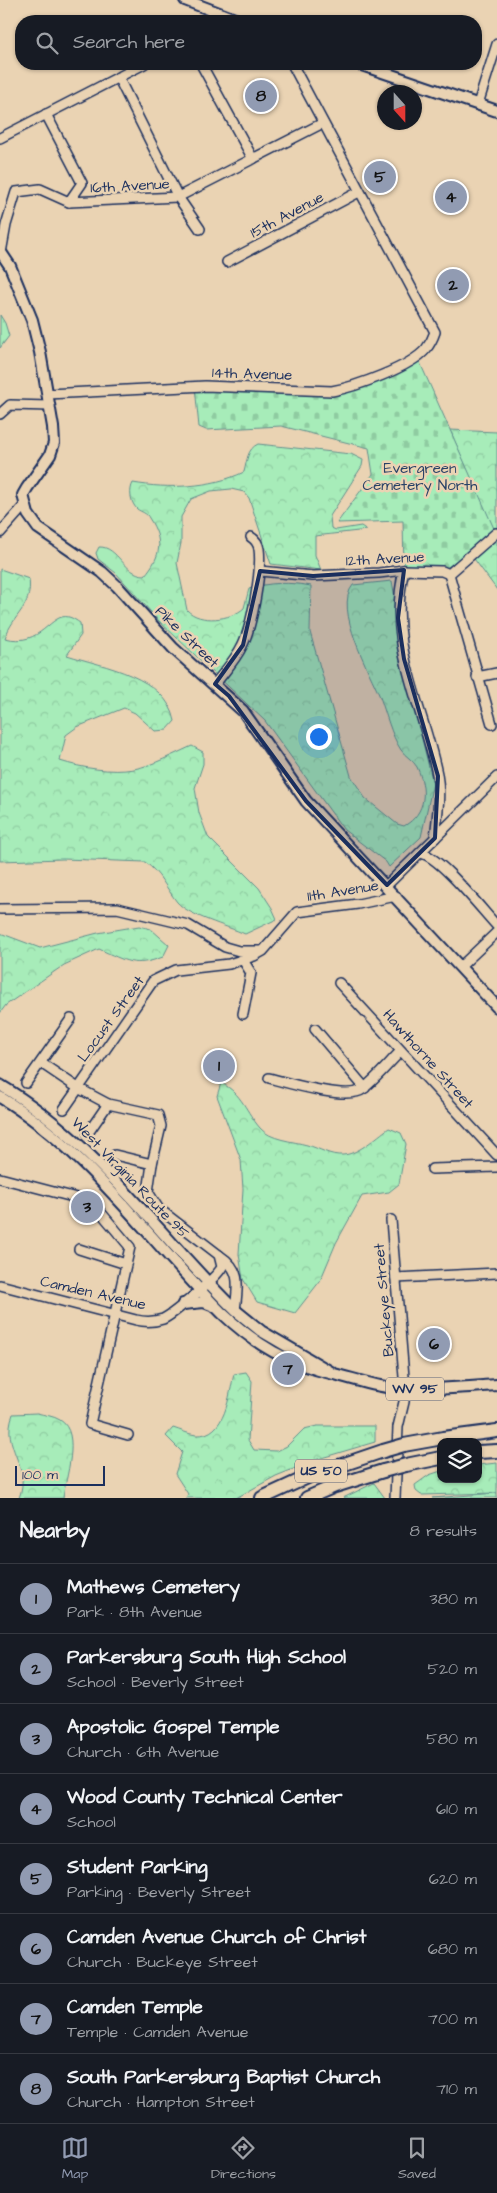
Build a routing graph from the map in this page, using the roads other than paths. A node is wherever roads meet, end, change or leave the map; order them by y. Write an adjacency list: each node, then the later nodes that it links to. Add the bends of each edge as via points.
1 (185, 0): 2 (main road)
2 (213, 15)
3 (497, 44): 9 (street)
4 (132, 70): 8 (street)
5 (204, 70): 14 (street)
6 (295, 70): 12 (street)
7 (377, 70): 9 (main road)
8 (118, 77): 11 (street); 16 (street)
9 (478, 104): 10 (main road)
10 (497, 111)
11 (46, 114): 13 (street); 17 (street, via 82,183)
12 (323, 122): 14 (street, 16th Avenue); 15 (street)
13 (0, 138)
14 (253, 159): 16 (street, 16th Avenue)
15 (359, 192): 21 (street, 15th Avenue); 22 (street, 14th Avenue, via 435,332 425,351 398,368 350,388 332,391 204,386)
16 (178, 198): 17 (street, 16th Avenue); 19 (street)
17 (69, 202): 18 (street, 16th Avenue, via 40,190 16,192)
18 (3, 226): 20 (street, 16th Avenue)
19 (200, 228)
20 (1, 252): 22 (main road, via 32,320)
21 (228, 262)
22 (48, 394): 23 (main road)
23 (50, 406): 24 (street, via 10,405); 25 (main road, via 54,443 44,464 26,488)
24 (0, 414)
25 (24, 506): 26 (street); 34 (main road, Pike Street, via 38,528 102,572 173,648)
26 (0, 533)
27 (496, 533): 31 (street)
28 (251, 537): 30 (street, via 259,548)
29 (404, 570): 30 (street, 12th Avenue, via 313,576); 31 (street, 12th Avenue); 37 (street, via 398,618 404,659 438,776)
30 (260, 571): 34 (street, via 242,645)
31 (449, 574): 33 (street)
32 (497, 673): 33 (street)
33 (477, 677): 35 (street)
34 (215, 684): 39 (main road, Pike Street, via 243,711 306,801)
35 (492, 724)
36 (497, 777): 37 (street, 11th Avenue)
37 (434, 838): 38 (street, 11th Avenue)
38 (420, 853): 39 (street, 11th Avenue); 42 (street, via 439,863)
39 (386, 886): 40 (main road, Pike Street)
40 (396, 896): 44 (street, 11th Avenue, via 297,912); 47 (main road, Pike Street)
41 (0, 910): 44 (street, via 117,908 188,925 225,947 239,951)
42 (497, 926)
43 (497, 932): 47 (street)
44 (263, 951): 45 (street, 11th Avenue)
45 (254, 956): 46 (street, Locust Street)
46 (243, 960): 50 (street, via 251,973); 58 (street, Locust Street, via 176,970 153,981)
47 (460, 967): 49 (main road, Pike Street)
48 (339, 983): 53 (street, Hawthorne Street)
49 (497, 1007)
50 (243, 1014)
51 (71, 1019): 54 (street)
52 (314, 1029): 59 (street)
53 (401, 1051): 59 (street); 65 (street, Hawthorne Street)
54 (41, 1063): 56 (street); 58 (street)
55 (269, 1078): 59 (street, via 316,1090 354,1094)
56 (26, 1083)
57 (0, 1085): 76 (main road, West Virginia Route 95 / WV 95, via 36,1108 73,1138)
58 (78, 1088): 61 (street); 62 (street, Locust Street)
59 (365, 1088)
60 (0, 1097): 78 (main road, West Virginia Route 95 / WV 95, via 71,1151)
61 (108, 1104): 63 (street); 66 (street, via 158,1115 161,1126)
62 (64, 1109)
63 (88, 1133)
64 (115, 1155): 66 (street)
65 (497, 1155)
66 (152, 1164): 72 (street, via 148,1192 158,1208)
67 (497, 1167): 68 (street)
68 (432, 1169)
69 (0, 1178): 73 (street, via 92,1202 130,1247)
70 (391, 1220): 75 (street, Buckeye Street)
71 (79, 1250): 73 (street)
72 (219, 1255): 76 (street, Camden Avenue, via 222,1267); 81 (street, via 231,1262 237,1277)
73 (126, 1264): 82 (street)
74 (497, 1273): 75 (street)
75 (396, 1278): 85 (street, Buckeye Street)
76 (208, 1282): 78 (street, Camden Avenue); 81 (main road, WV 95)
77 (0, 1286): 82 (street, Camden Avenue)
78 (199, 1290): 79 (street, Camden Avenue); 80 (main road, WV 95)
79 (183, 1304): 80 (main road, via 204,1302); 82 (street, Camden Avenue, via 168,1316 152,1321)
80 (215, 1306): 83 (main road, WV 95, via 275,1353 303,1367)
81 (235, 1310): 83 (main road, WV 95, via 261,1331)
82 (114, 1314): 87 (street, via 90,1424)
83 (334, 1374): 85 (main road, WV 95)
84 (497, 1385): 85 (main road, WV 95)
85 (405, 1389): 93 (street, Buckeye Street, via 398,1427)
86 (497, 1431): 91 (highway, US 50, bridge, via 383,1451 312,1475)
87 (128, 1435)
88 (497, 1451): 89 (highway)
89 (482, 1452)
90 (437, 1459): 92 (highway, US 50, bridge, via 383,1471)
91 (262, 1498)
92 (307, 1498)
93 (395, 1498)

